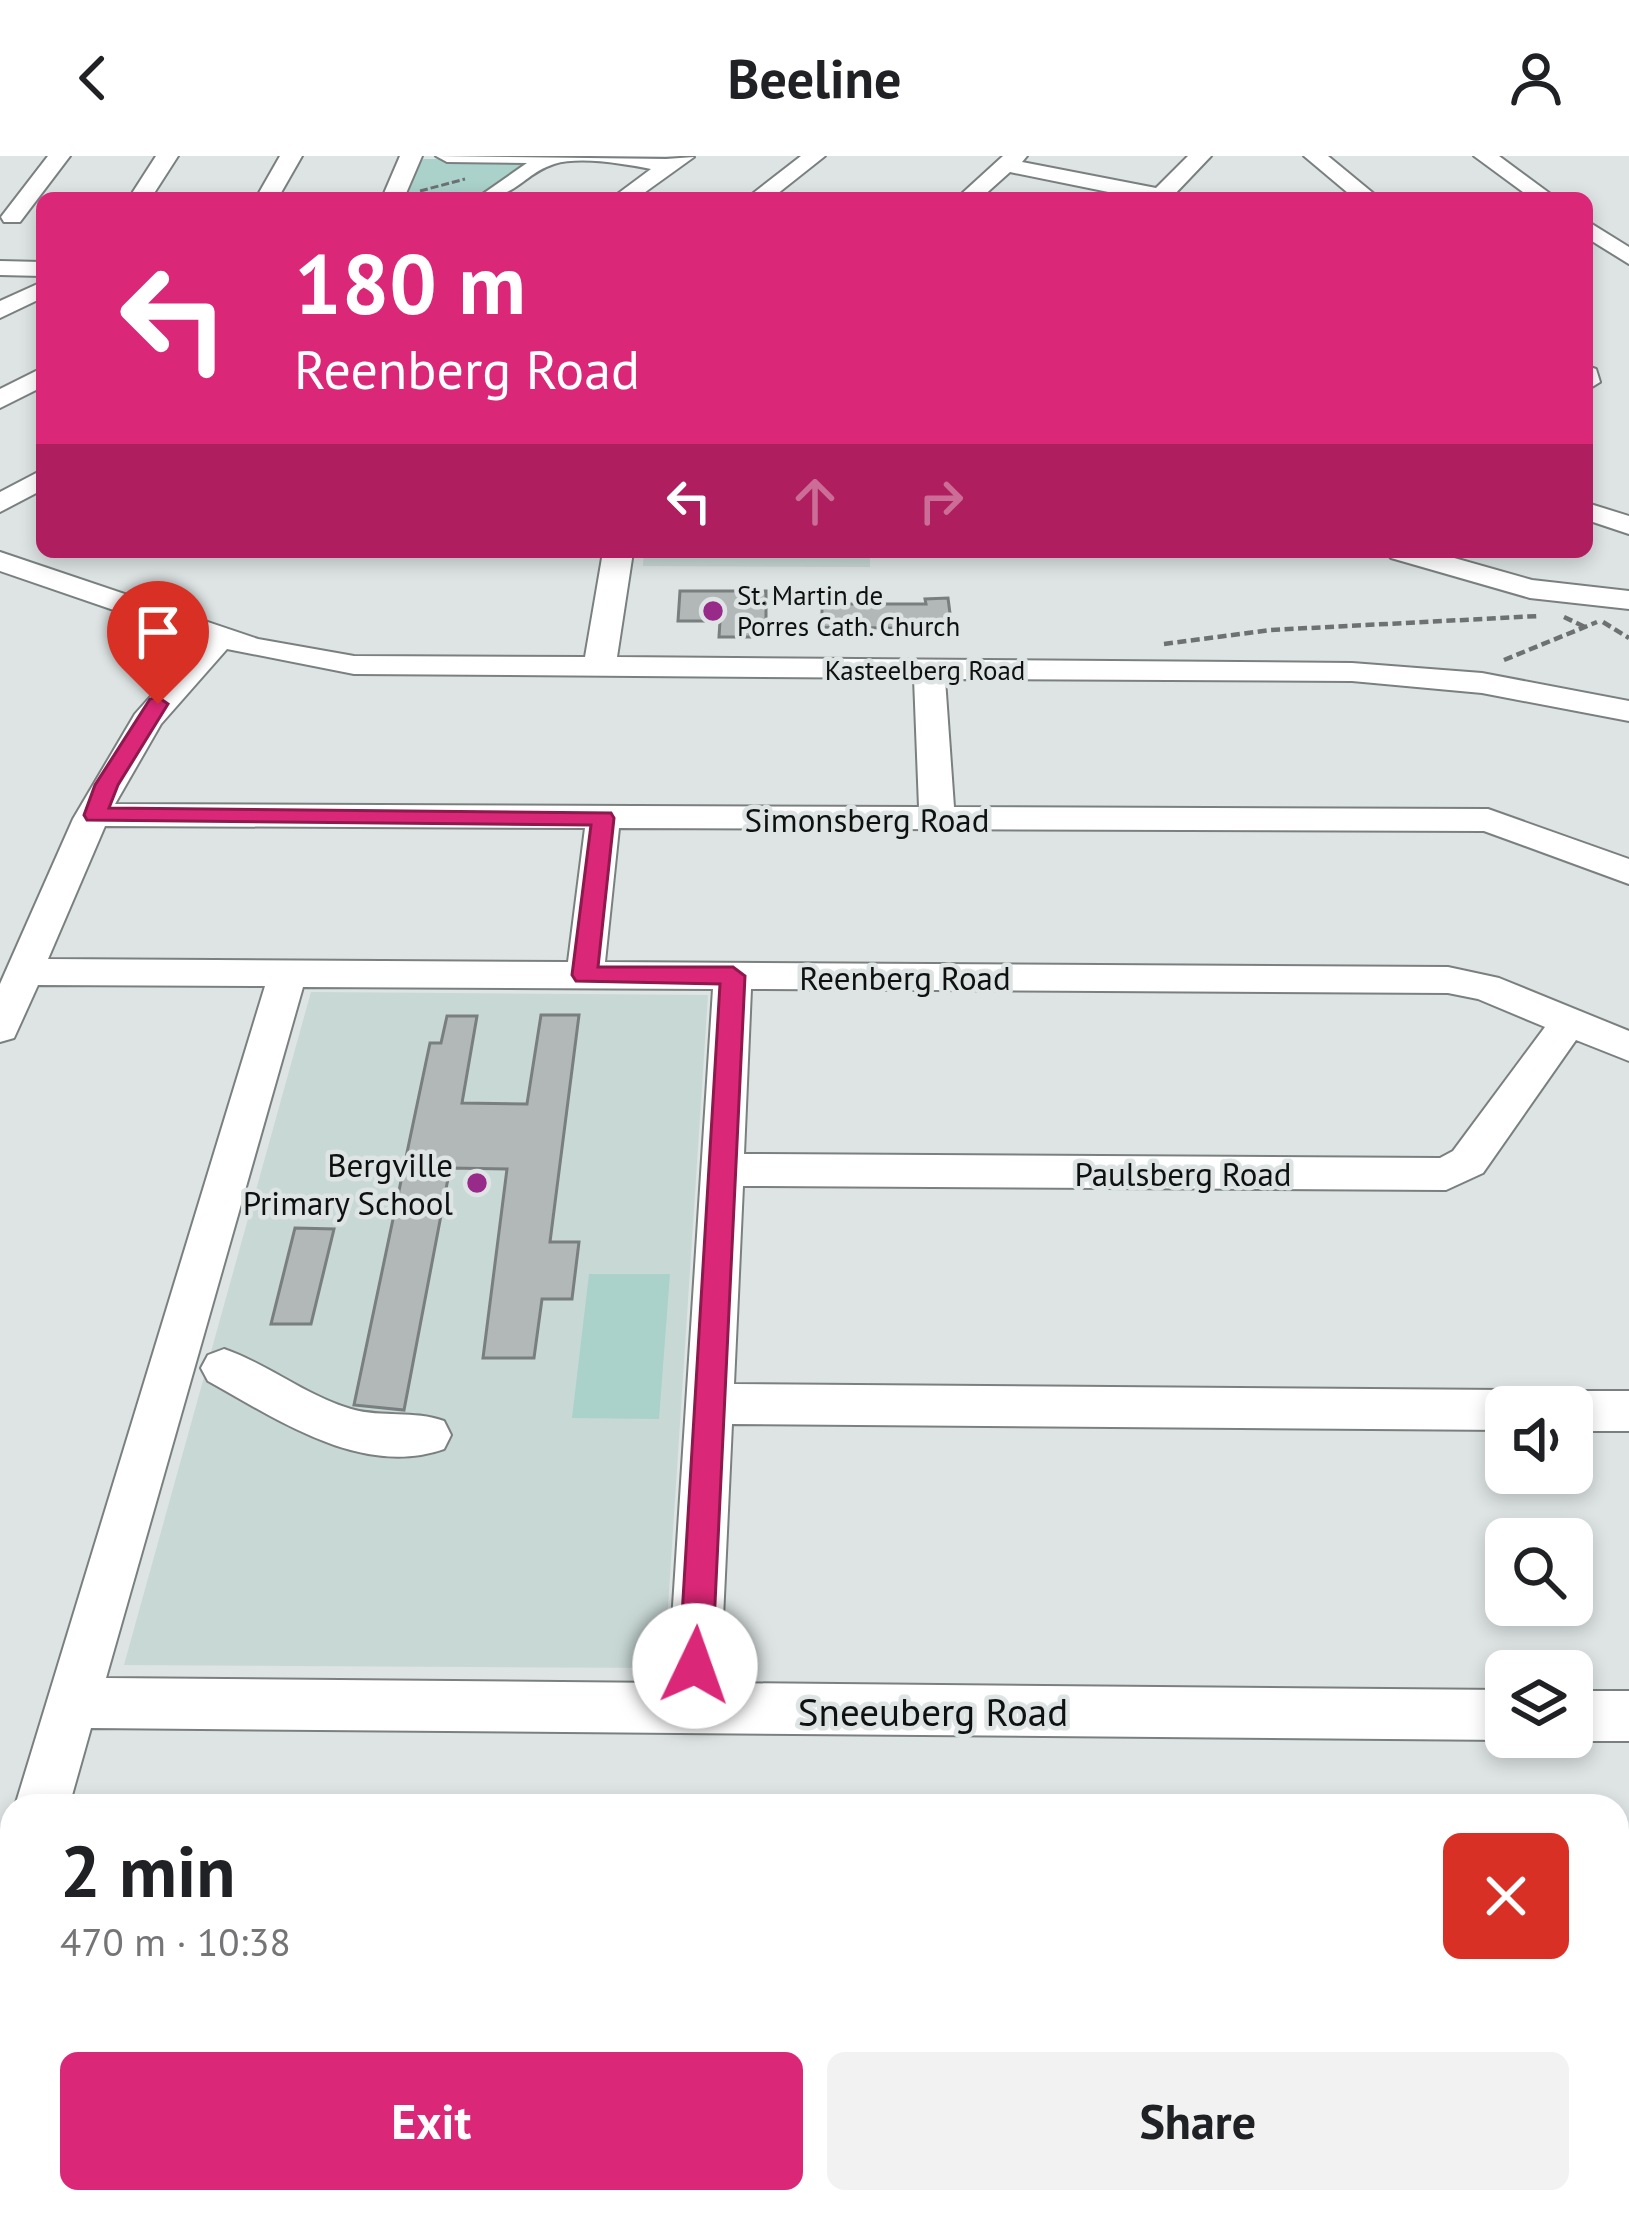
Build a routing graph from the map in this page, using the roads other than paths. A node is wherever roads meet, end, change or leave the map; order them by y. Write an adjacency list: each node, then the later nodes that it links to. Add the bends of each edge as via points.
1 (58, 156): 25 (street)
2 (167, 156): 14 (street)
3 (291, 156): 15 (street)
4 (412, 156): 16 (street)
5 (447, 156): 11 (street)
6 (571, 156): 11 (street); 12 (street)
7 (814, 156): 19 (street)
8 (1200, 156): 22 (street)
9 (1315, 156): 23 (street)
10 (1485, 156): 24 (street)
11 (550, 157): 17 (street)
12 (677, 161): 18 (street)
13 (1011, 161): 20 (street); 21 (street)
14 (144, 192)
15 (270, 192)
16 (396, 192)
17 (497, 192)
18 (632, 192)
19 (766, 192)
20 (975, 192)
21 (1139, 192)
22 (1165, 192)
23 (1360, 192)
24 (1536, 192)
25 (6, 217)
26 (1593, 232): 27 (street)
27 (1629, 257)
28 (0, 268): 29 (street)
29 (36, 268)
30 (36, 292): 31 (street)
31 (0, 311)
32 (36, 382): 33 (street)
33 (0, 400)
34 (36, 482): 35 (street)
35 (0, 504)
36 (1593, 513): 37 (street)
37 (1629, 525)
38 (617, 558): 43 (street)
39 (1421, 558): 41 (street)
40 (0, 561): 42 (street, Kasteelberg Road)
41 (1622, 607)
42 (221, 638): 43 (street, Kasteelberg Road, via 372,666); 46 (street, via 158,704)
43 (599, 669): 44 (street, Kasteelberg Road)
44 (929, 670): 45 (street, Kasteelberg Road, via 1404,675); 48 (street)
45 (1629, 711)
46 (95, 815): 47 (street, Simonsberg Road); 50 (street)
47 (603, 818): 48 (street, Simonsberg Road); 52 (street)
48 (937, 819): 49 (street, Simonsberg Road, via 1488,820)
49 (1629, 872)
50 (25, 972): 51 (street, Reenberg Road); 55 (street)
51 (288, 974): 52 (street, Reenberg Road); 58 (street)
52 (585, 975): 53 (street, Reenberg Road)
53 (733, 976): 54 (street, Reenberg Road, via 1448,980); 57 (street)
54 (1569, 1022): 56 (street, Reenberg Road); 57 (street, Paulsberg Road, via 1468,1162 1446,1174)
55 (0, 1028)
56 (1629, 1047)
57 (722, 1170): 59 (street)
58 (171, 1371): 63 (street, via 231,1358 359,1435); 64 (street)
59 (710, 1404): 60 (street); 65 (street)
60 (1485, 1410)
61 (1593, 1411): 62 (street)
62 (1629, 1411)
63 (428, 1435)
64 (73, 1703): 65 (street, Sneeuberg Road); 69 (street)
65 (693, 1709): 66 (street, Sneeuberg Road)
66 (1485, 1715)
67 (1593, 1715): 68 (street)
68 (1629, 1716)
69 (46, 1794)

